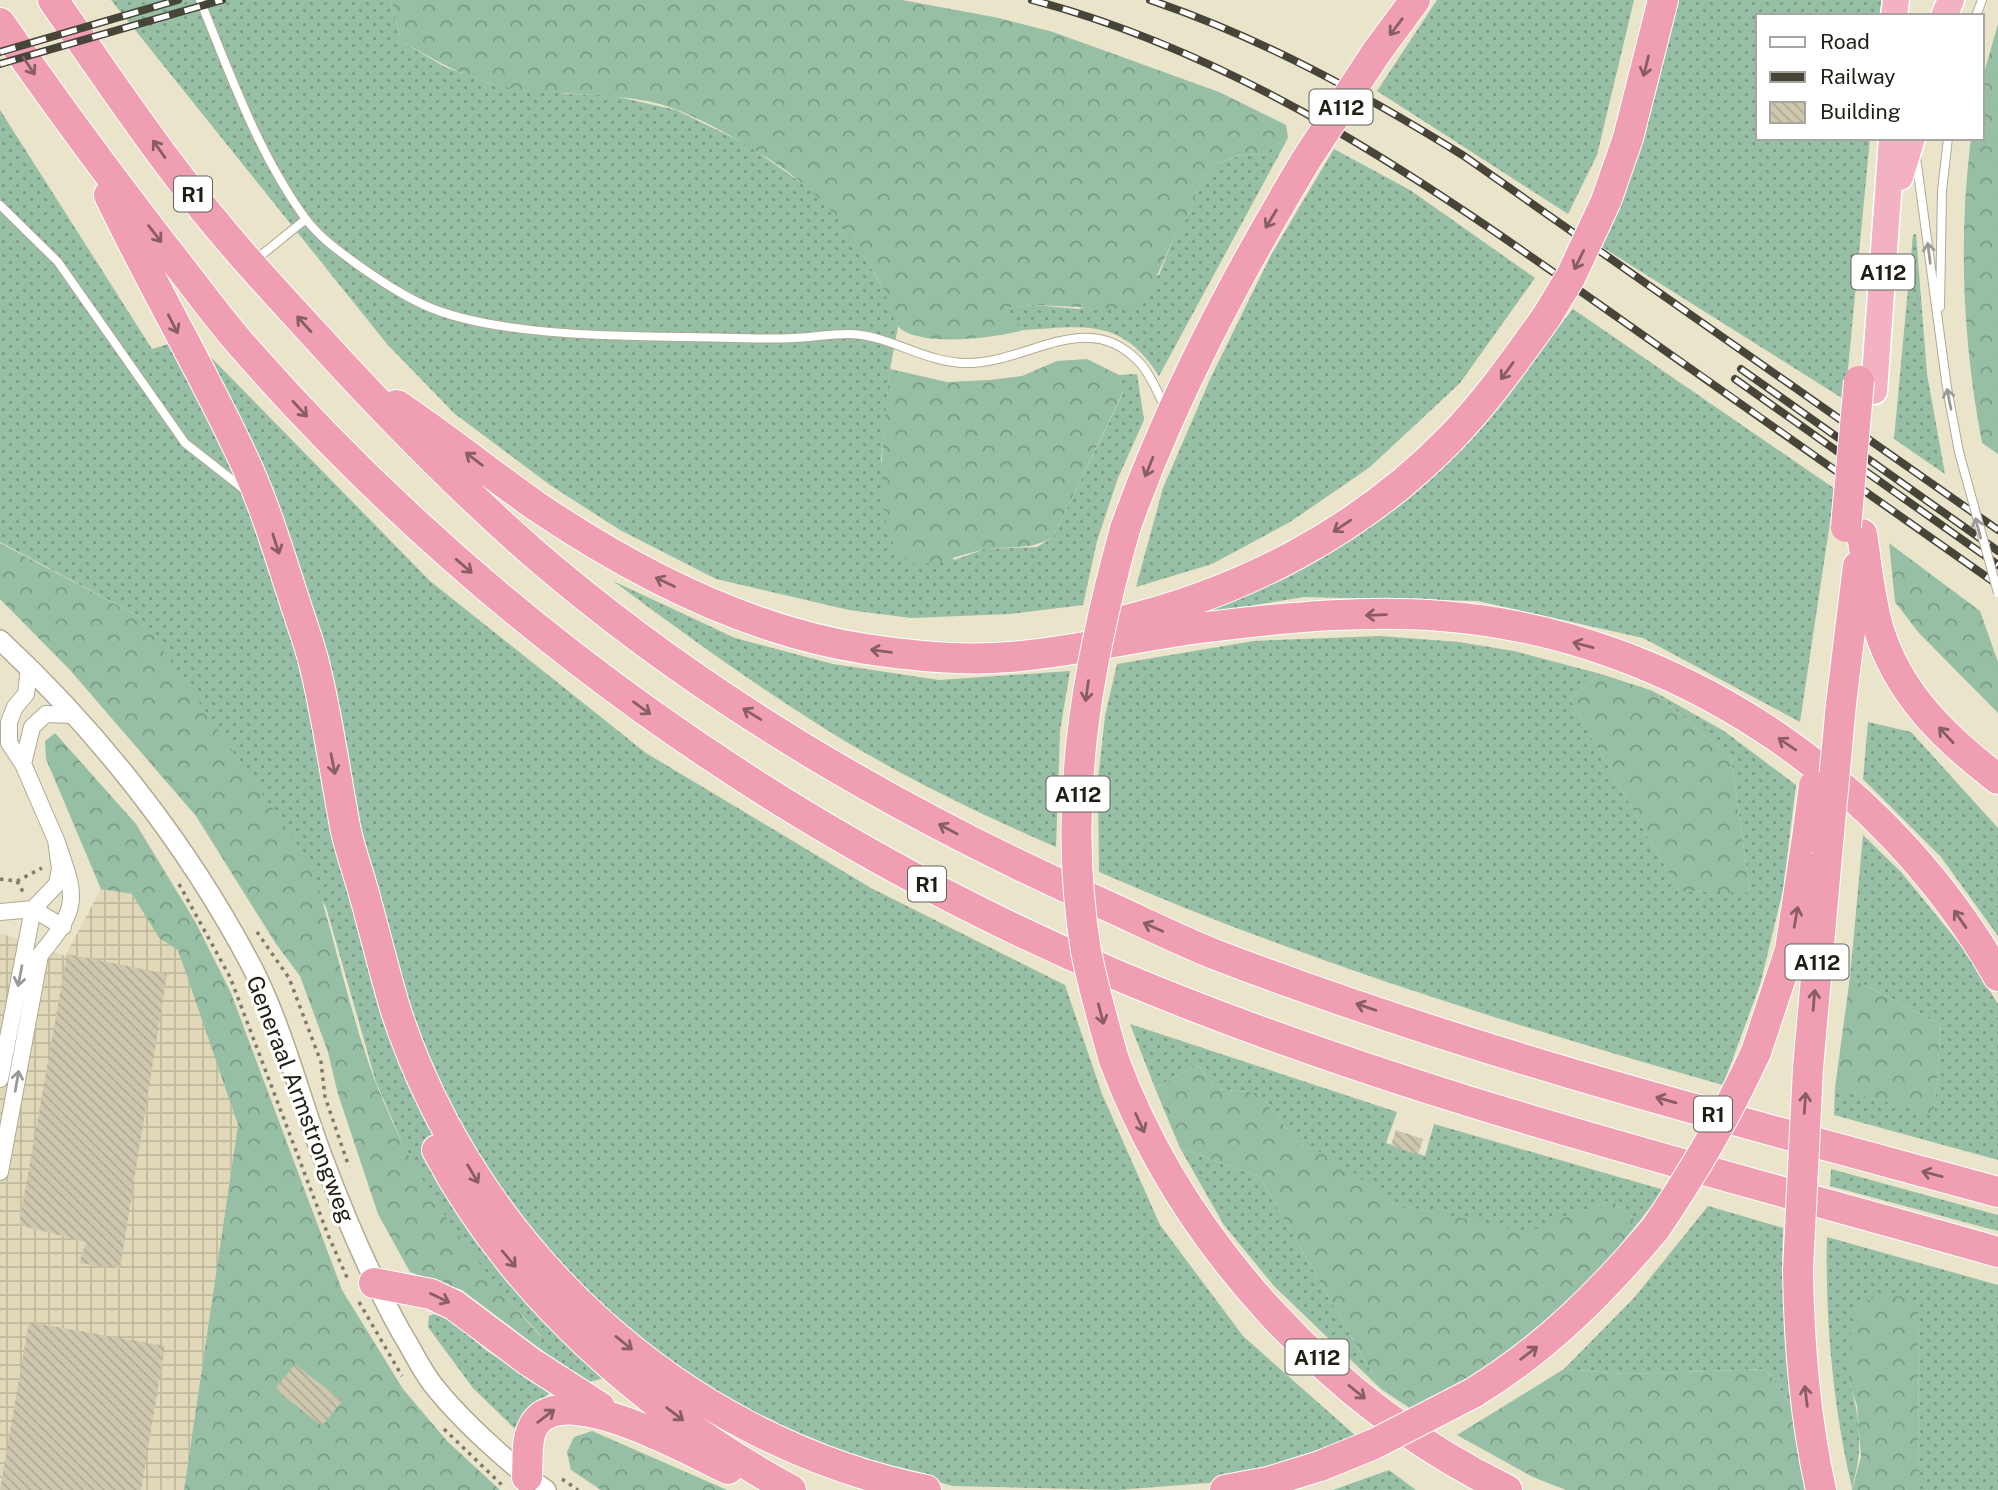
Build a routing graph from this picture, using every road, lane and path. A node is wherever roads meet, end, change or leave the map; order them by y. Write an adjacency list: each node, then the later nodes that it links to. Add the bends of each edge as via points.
1 (53, 0): 15 (highway, R1, one-way to 1, via 178,176)
2 (200, 0): 14 (lane, via 265,153)
3 (1416, 0): 19 (highway, A112, one-way to 19, bridge, via 1306,160 1222,307)
4 (1663, 0): 24 (highway, one-way to 24, bridge, via 1628,138 1606,201 1571,276 1490,394 1451,438 1396,488 1269,570 1151,615 1007,648)
5 (0, 23): 11 (highway, R1, one-way to 11)
6 (1882, 140): 18 (highway)
7 (1892, 140): 13 (highway, A112)
8 (1912, 140): 13 (highway)
9 (1913, 140): 16 (lane, one-way to 9)
10 (1948, 140): 16 (lane, via 1941,204)
11 (83, 141): 20 (highway, one-way to 20); 45 (highway, R1, one-way to 45, via 237,340 408,517 619,691 691,743 840,837 1017,931 1241,1024 1482,1104)
12 (0, 205): 20 (lane, via 58,262 185,443)
13 (1886, 211): 18 (highway, A112)
14 (306, 219): 15 (lane); 19 (lane, via 327,242 383,284 427,306 471,319 536,330 630,336 794,338 852,333 939,360 969,363 1013,356 1075,337 1100,338 1121,346 1142,365)
15 (250, 264): 17 (highway, R1, one-way to 15)
16 (1941, 345): 22 (lane, one-way to 16, bridge, via 1959,452)
17 (350, 374): 24 (highway, one-way to 17, via 860,648 776,627 707,602 661,580 536,505); 44 (highway, R1, one-way to 17, via 1430,1030 1216,954 1009,863 862,783 708,686 631,629 533,553 447,474)
18 (1867, 386): 21 (highway, A112)
19 (1170, 416): 48 (highway, A112, one-way to 48, bridge, via 1125,529 1086,690 1076,828 1087,952 1114,1060 1152,1148 1185,1202 1220,1250 1302,1344)
20 (263, 503): 32 (highway, one-way to 32, via 314,664)
21 (1854, 531): 31 (highway, one-way to 21, via 1957,748 1897,675 1879,629); 34 (highway, A112, bridge)
22 (1998, 593)
23 (0, 640): 25 (street, Generaal Armstrongweg)
24 (949, 656): 41 (highway, one-way to 24, via 1943,895 1887,827 1842,785 1732,708 1606,651 1533,631 1444,616 1382,614 1215,626 1009,658)
25 (29, 668): 26 (street, Generaal Armstrongweg); 27 (street)
26 (48, 689): 27 (street); 28 (street); 29 (street, Generaal Armstrongweg)
27 (26, 694): 30 (street, via 9,722 9,743)
28 (46, 715): 29 (street); 30 (street, via 32,727)
29 (74, 715): 46 (street, Generaal Armstrongweg, via 171,834 251,966)
30 (23, 764): 33 (street)
31 (1998, 779)
32 (347, 836): 53 (highway, one-way to 53, via 353,902 382,1015 401,1073 457,1188 505,1255 608,1363 748,1467); 54 (highway, one-way to 54, via 396,1010 418,1069 476,1180 557,1282 667,1377 719,1411 844,1468)
33 (56, 840): 38 (street, via 57,884); 40 (street, via 74,891)
34 (1817, 846): 55 (highway, one-way to 34, bridge, via 1320,1466 1473,1393 1557,1332 1601,1290 1655,1229 1724,1121 1756,1052 1790,950); 58 (highway, A112, one-way to 34, bridge, via 1806,1397 1798,1269)
35 (173, 874): 47 (path, via 230,976 328,1235 365,1316)
36 (0, 878): 37 (path)
37 (17, 881)
38 (33, 909): 39 (street); 40 (street); 42 (street, one-way to 42)
39 (0, 912)
40 (63, 927): 43 (street, one-way to 40, via 40,954)
41 (1998, 976)
42 (0, 1079)
43 (0, 1172)
44 (1998, 1192)
45 (1998, 1252)
46 (374, 1283): 50 (highway, one-way to 50, via 431,1294 454,1305 582,1398); 51 (street, Generaal Armstrongweg, via 434,1386)
47 (405, 1380)
48 (1384, 1414): 56 (highway, A112); 57 (highway, via 1461,1467)
49 (436, 1420): 51 (path)
50 (637, 1428): 51 (highway, one-way to 50, via 532,1429 541,1416 574,1407); 52 (highway)
51 (527, 1486)
52 (776, 1490)
53 (792, 1490)
54 (926, 1490)
55 (1225, 1490)
56 (1460, 1490)
57 (1507, 1490)
58 (1821, 1490)

